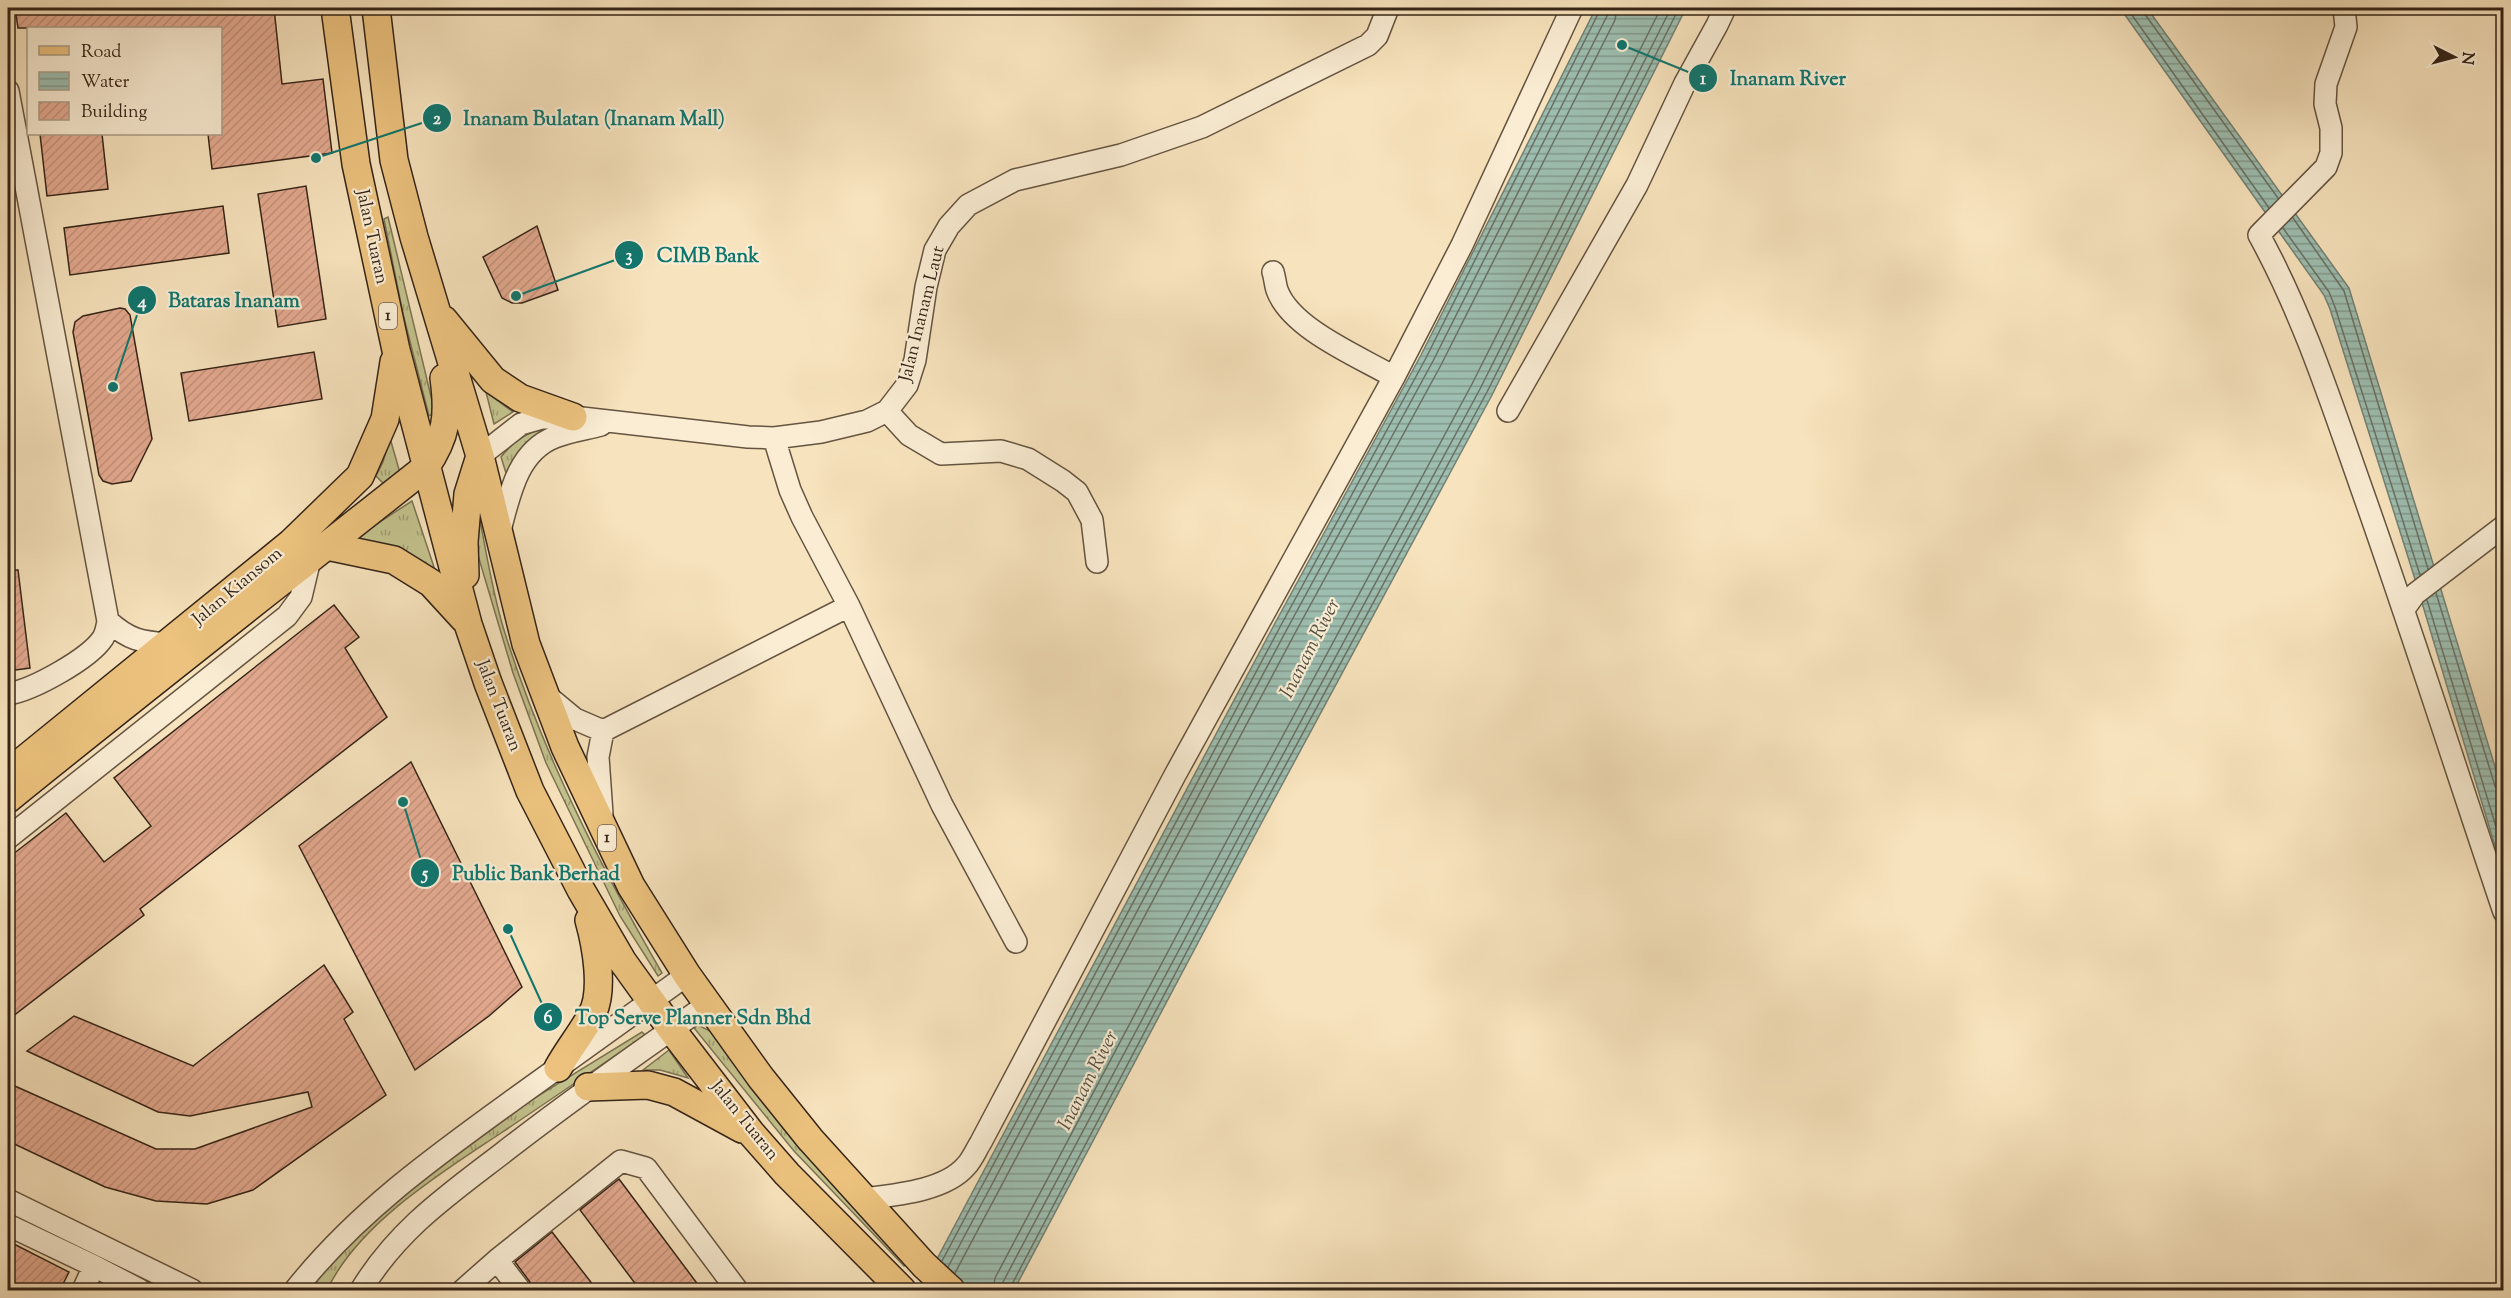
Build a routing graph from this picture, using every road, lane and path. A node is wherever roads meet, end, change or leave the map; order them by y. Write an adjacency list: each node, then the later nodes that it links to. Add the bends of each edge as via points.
1 (335, 8): 10 (main road, Jalan Tuaran / 1, via 356,164)
2 (376, 8): 9 (main road, 1, via 394,160)
3 (1388, 8): 12 (street, Jalan Inanam Laut, via 1377,36 1368,45 1202,127 1121,155 1015,180 968,204 935,250 915,360 907,386)
4 (1572, 8): 11 (street, via 1462,245)
5 (1725, 8): 13 (street, via 1684,83 1637,185)
6 (2344, 8): 23 (street, via 2346,27 2326,84 2325,104 2331,128 2331,153 2326,167 2259,235 2321,373)
7 (8, 91): 25 (street)
8 (1273, 272): 11 (street, via 1277,291 1288,309 1310,328)
9 (435, 310): 14 (main road, via 493,380 520,398); 17 (main road, 1); 18 (main road, via 447,420 439,447)
10 (396, 350): 18 (main road, Jalan Tuaran / 1); 27 (main road, Jalan Kiansom, via 385,419 360,476 291,543)
11 (1394, 377): 45 (street, via 966,1167 951,1179 903,1194)
12 (887, 411): 16 (street, via 843,428); 22 (street, via 909,435 941,454 1001,451 1028,459 1063,481 1077,492 1092,520)
13 (1508, 411)
14 (573, 417): 15 (street); 17 (street, via 542,418 521,424)
15 (616, 421): 16 (street); 20 (street, via 554,437 529,455 513,481)
16 (774, 438): 24 (street, via 789,490)
17 (480, 456): 20 (main road, 1); 26 (main road, via 468,494 464,542)
18 (425, 468): 21 (main road, Jalan Kiansom); 26 (main road, Jalan Tuaran / 1)
19 (2504, 526): 23 (street)
20 (499, 536): 28 (main road, 1, via 526,644)
21 (318, 552): 26 (main road, via 394,560 431,584); 32 (main road, Jalan Kiansom); 34 (street, via 301,597 287,616)
22 (1097, 562)
23 (2410, 602): 36 (street)
24 (849, 606): 30 (street); 37 (street, via 942,805)
25 (108, 621): 27 (street, via 124,635); 29 (street, via 107,630 95,646 46,681)
26 (468, 624): 35 (main road, Jalan Tuaran / 1, via 530,791)
27 (169, 644): 31 (main road, Jalan Kiansom)
28 (544, 693): 30 (street, via 575,719); 33 (main road, 1)
29 (8, 694)
30 (603, 731): 33 (street, via 598,757)
31 (8, 773)
32 (8, 799)
33 (604, 831): 38 (main road, 1, via 631,886)
34 (8, 838)
35 (582, 890): 39 (main road, Jalan Tuaran / 1, via 623,962); 42 (main road, via 598,952 598,983 593,1014)
36 (2504, 912)
37 (1016, 942)
38 (687, 975): 39 (street); 40 (main road, 1)
39 (651, 1001): 41 (main road, Jalan Tuaran / 1); 42 (street)
40 (708, 1004): 41 (street); 45 (main road, 1, via 775,1096)
41 (672, 1030): 43 (street); 44 (main road, Jalan Tuaran / 1)
42 (558, 1068): 54 (street, via 452,1144 363,1215)
43 (588, 1087): 44 (main road, via 648,1085 674,1092); 55 (street, via 435,1204 392,1245)
44 (751, 1133): 50 (main road, Jalan Tuaran / 1)
45 (863, 1199): 59 (main road, 1)
46 (8, 1200): 53 (street)
47 (8, 1225): 49 (street)
48 (497, 1260): 56 (street); 57 (street); 58 (street, via 621,1161 646,1168)
49 (94, 1266): 51 (street); 52 (street)
50 (899, 1288)
51 (83, 1290)
52 (140, 1290)
53 (192, 1290)
54 (295, 1290)
55 (360, 1290)
56 (463, 1290)
57 (520, 1290)
58 (737, 1290)
59 (951, 1290)

